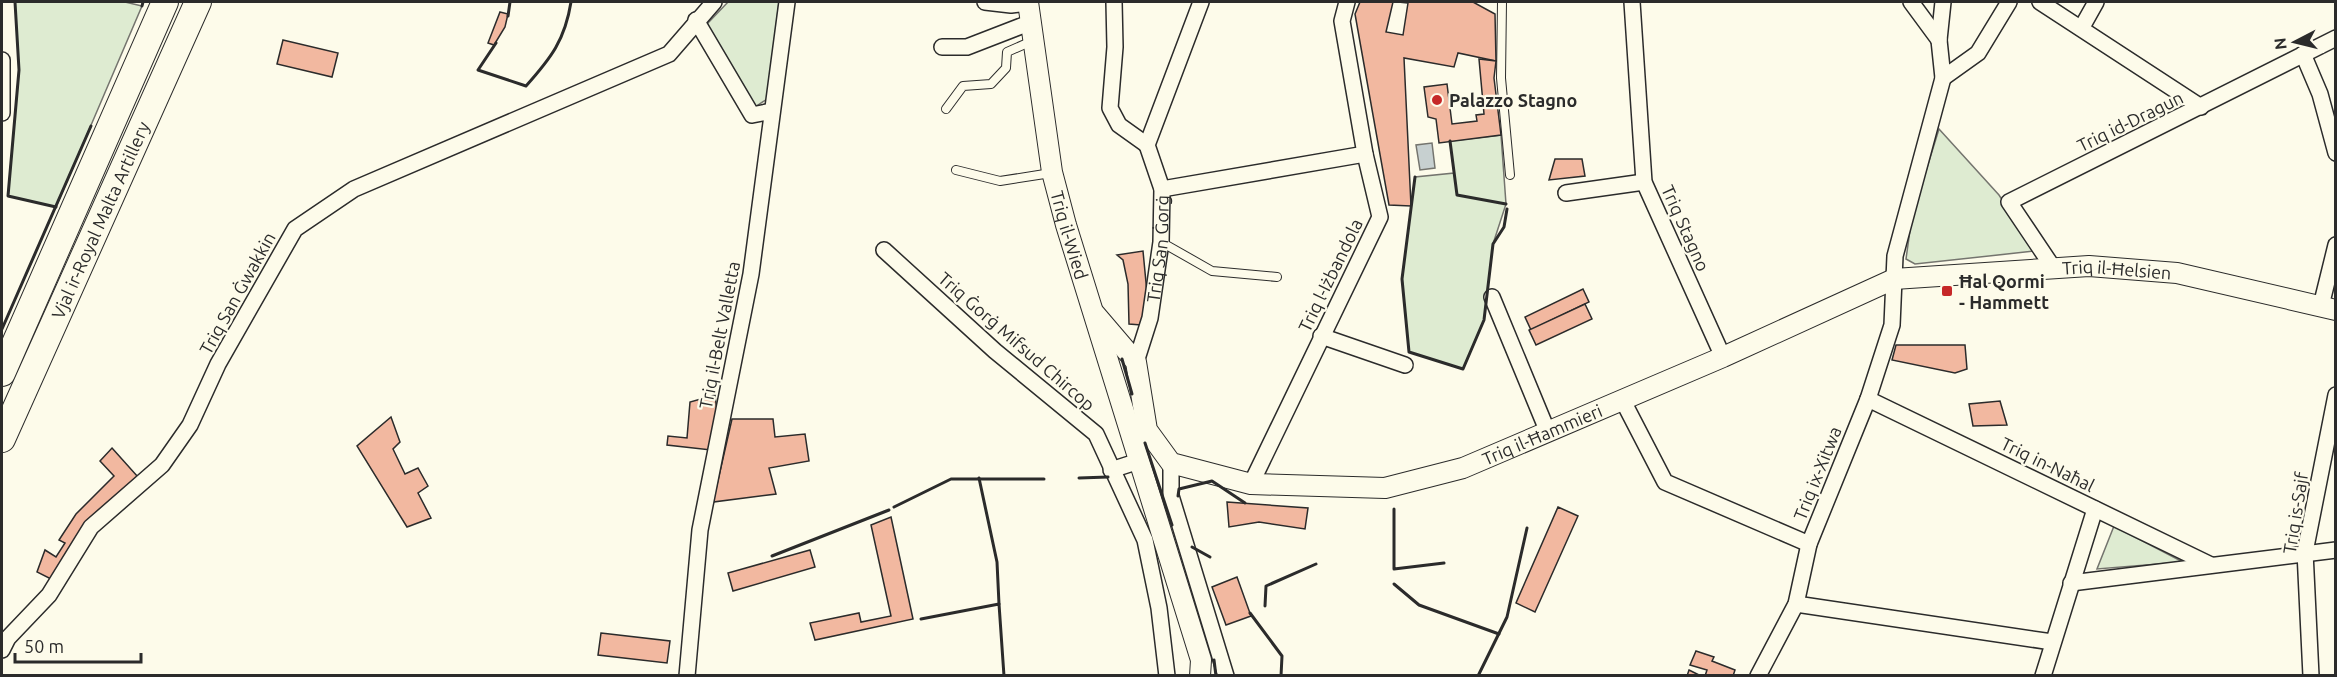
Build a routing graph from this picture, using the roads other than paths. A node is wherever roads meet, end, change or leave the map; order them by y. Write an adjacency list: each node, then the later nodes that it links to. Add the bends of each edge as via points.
1 (198, 2): 57 (highway, Vjal ir-Royal Malta Artillery)
2 (714, 2): 17 (street, Triq San Ġwakkin)
3 (787, 2): 28 (street, Triq il-Belt Valletta)
4 (985, 2): 16 (street)
5 (1113, 2): 30 (street, via 1115,47 1110,108 1119,125)
6 (1201, 2): 30 (street)
7 (1347, 2): 32 (street, Triq l-Iżbandola, via 1342,21)
8 (1502, 2): 35 (lane, via 1501,78)
9 (1632, 2): 36 (street, Triq Stagno)
10 (1911, 2): 21 (street)
11 (1943, 2): 21 (street)
12 (2009, 2): 25 (street, via 1978,52)
13 (2040, 2): 18 (street)
14 (2096, 2): 18 (street)
15 (164, 3): 52 (highway, Vjal ir-Royal Malta Artillery)
16 (1022, 3): 19 (street, Triq il-Wied)
17 (696, 20): 28 (street, via 752,115); 70 (street, Triq San Ġwakkin, via 669,54 354,189 295,229 218,364 190,425 162,465 91,527 49,595 8,638)
18 (2082, 27): 26 (street)
19 (1031, 32): 22 (street, via 967,47); 27 (lane, via 1007,52 1006,68 991,84 963,86); 34 (street, Triq il-Wied)
20 (2336, 38): 23 (street, Triq id-Dragun)
21 (1939, 40): 25 (street)
22 (942, 47)
23 (2303, 54): 26 (street, Triq id-Dragun); 31 (street, via 2320,93)
24 (2, 60): 29 (street)
25 (1943, 78): 44 (street, Triq ix-Xitwa, via 1895,256)
26 (2201, 107): 42 (street, Triq id-Dragun, via 2009,202)
27 (946, 109)
28 (772, 111): 71 (street, Triq il-Belt Valletta, via 752,274 700,530)
29 (2, 112)
30 (1147, 145): 37 (street, Triq San Ġorġ)
31 (2336, 153)
32 (1365, 154): 37 (street); 48 (street, Triq l-Iżbandola, via 1380,217)
33 (956, 170): 34 (lane, via 1000,181)
34 (1053, 172): 47 (street, Triq il-Wied)
35 (1510, 175)
36 (1644, 182): 38 (street); 49 (street, Triq Stagno)
37 (1162, 189): 39 (street, Triq San Ġorġ)
38 (1566, 193)
39 (1161, 242): 43 (lane, via 1212,271); 50 (street, Triq San Ġorġ, via 1150,318)
40 (2336, 245): 46 (street)
41 (884, 250): 60 (street, Triq Ġorġ Mifsud Chircop, via 994,351 1096,434)
42 (2052, 266): 44 (street, Triq il-Ħelsien); 46 (street, Triq il-Ħelsien, via 2178,273)
43 (1277, 277)
44 (1894, 279): 49 (street, Triq il-Ħammieri); 55 (street, Triq ix-Xitwa, via 1892,325)
45 (1492, 297): 56 (street)
46 (2328, 308)
47 (1095, 314): 50 (street); 58 (street, Triq il-Wied)
48 (1321, 336): 51 (street); 61 (street, Triq l-Iżbandola)
49 (1723, 357): 54 (street, Triq il-Ħammieri)
50 (1136, 362): 59 (street, Triq San Ġorġ, via 1147,430)
51 (1405, 365)
52 (2, 373)
53 (2336, 395): 65 (street, Triq is-Sajf)
54 (1622, 399): 56 (street, Triq il-Ħammieri); 63 (street, via 1665,482)
55 (1868, 399): 62 (street, Triq in-Naħal); 63 (street, Triq ix-Xitwa)
56 (1547, 430): 61 (street, Triq il-Ħammieri, via 1463,468 1385,488)
57 (2, 439)
58 (1139, 461): 60 (street); 73 (street, Triq il-Wied, via 1201,660)
59 (1171, 463): 61 (street, Triq il-Ħammieri); 74 (street, via 1171,496)
60 (1111, 470): 72 (street, via 1144,540 1159,608)
61 (1251, 484)
62 (2095, 509): 66 (street, Triq in-Naħal); 67 (street)
63 (1809, 544): 68 (street, Triq ix-Xitwa)
64 (2336, 550): 65 (street)
65 (2305, 552): 66 (street); 77 (street, Triq is-Sajf)
66 (2211, 565): 67 (street)
67 (2071, 583): 69 (street)
68 (1796, 603): 69 (street); 75 (street, Triq ix-Xitwa)
69 (2052, 642): 76 (street)
70 (2, 650)
71 (687, 675)
72 (1167, 675)
73 (1200, 675)
74 (1226, 675)
75 (1758, 675)
76 (2043, 675)
77 (2311, 675)

